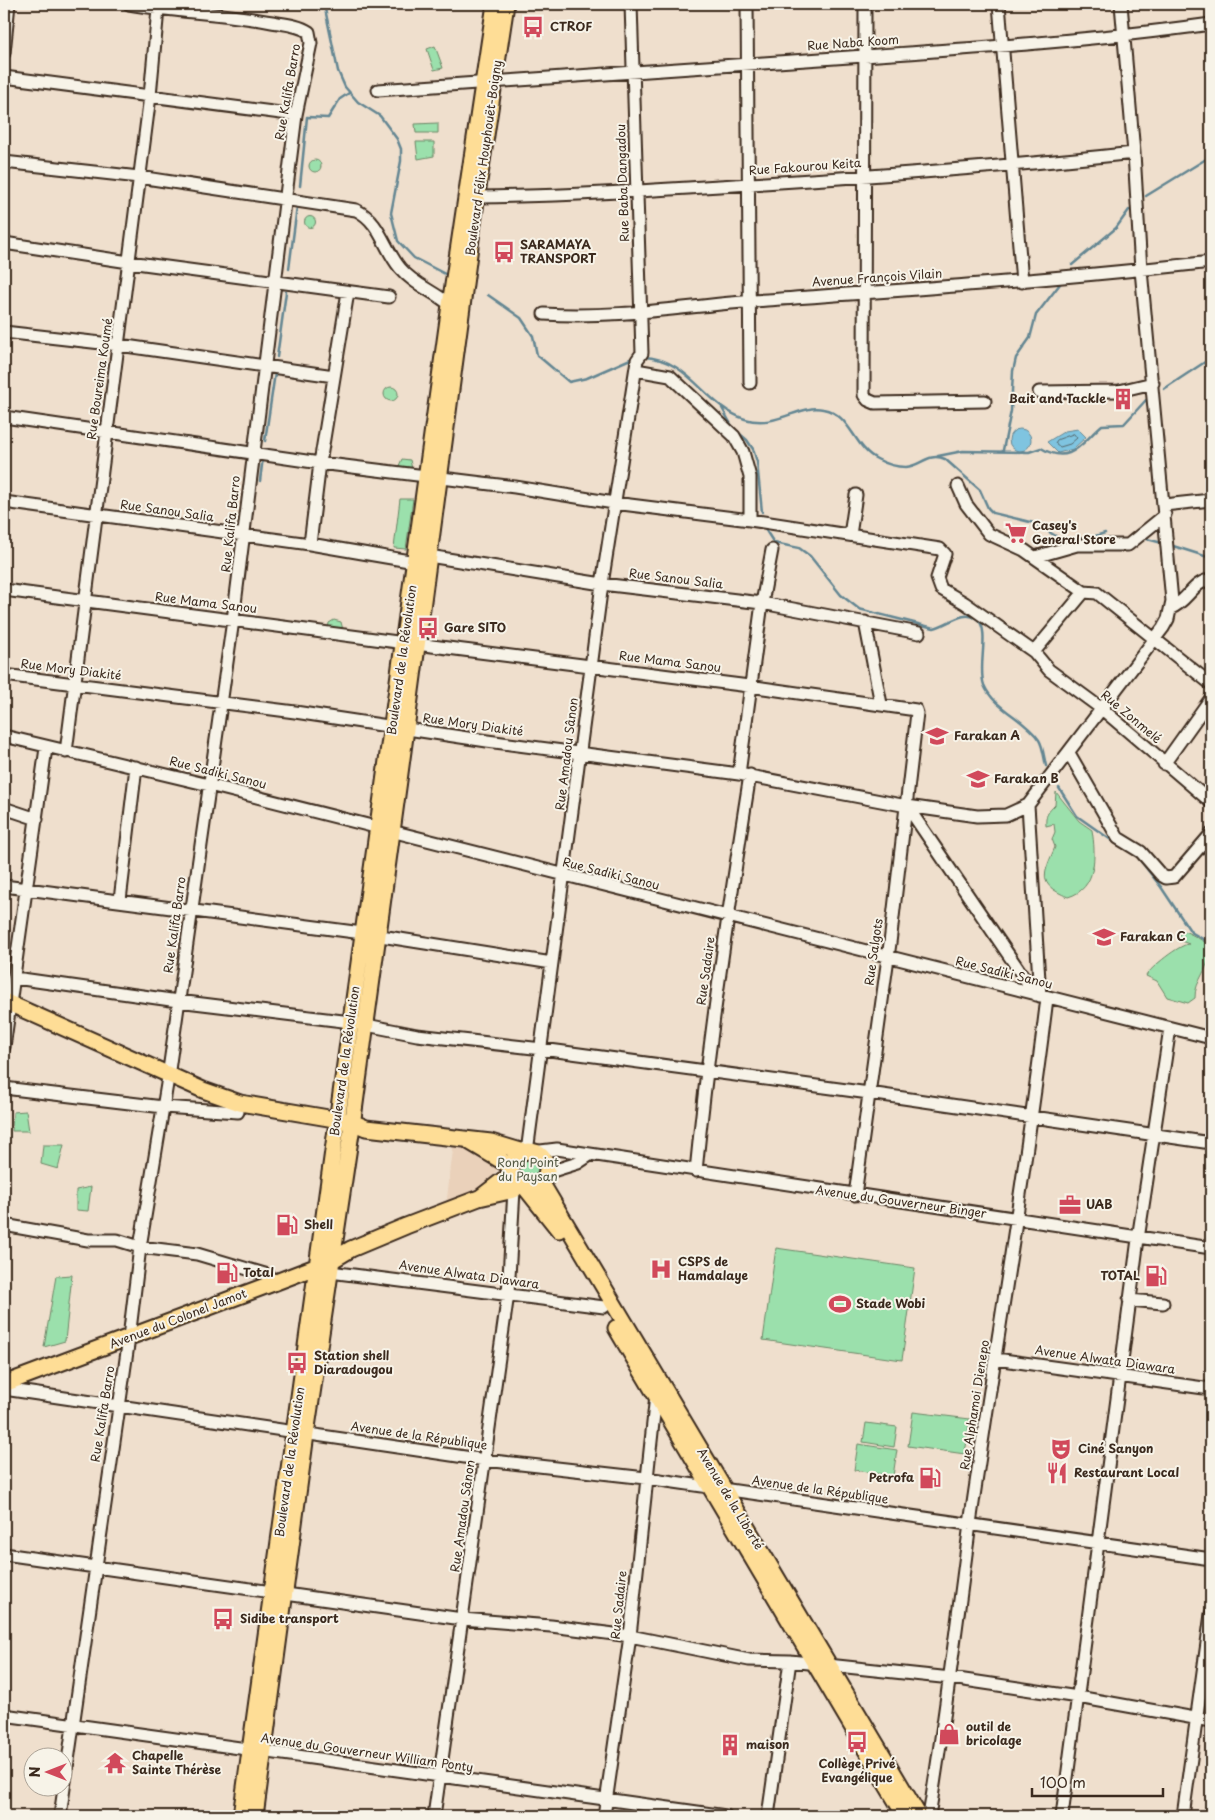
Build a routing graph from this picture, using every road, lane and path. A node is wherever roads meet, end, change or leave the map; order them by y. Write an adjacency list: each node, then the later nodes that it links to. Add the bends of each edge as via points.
1 (9, 4): 14 (street)
2 (129, 4): 10 (street)
3 (495, 4): 19 (main road, Boulevard Félix Houphouët-Boigny)
4 (506, 4): 19 (main road, Boulevard Félix Houphouët-Boigny)
5 (631, 4): 17 (street, Rue Baba Dangadou)
6 (747, 4): 16 (street)
7 (865, 4): 15 (street)
8 (999, 4): 13 (street)
9 (1120, 4): 12 (street)
10 (154, 7): 21 (street, Rue Boureima Koumé); 22 (street, Rue Kalifa Barro, via 248,17 305,29 311,37 309,59)
11 (1211, 24): 12 (street, Rue Naba Koom)
12 (1123, 36): 13 (street, Rue Naba Koom); 23 (street)
13 (1002, 46): 15 (street, Rue Naba Koom); 25 (street)
14 (4, 53)
15 (864, 56): 16 (street, Rue Naba Koom); 27 (street)
16 (746, 65): 17 (street, Rue Naba Koom); 28 (street)
17 (633, 74): 19 (street, Rue Naba Koom); 29 (street, Rue Baba Dangadou)
18 (4, 77): 21 (street)
19 (490, 83): 20 (street, Rue Naba Koom); 30 (main road, Boulevard Félix Houphouët-Boigny); 42 (main road, Boulevard Félix Houphouët-Boigny)
20 (378, 90)
21 (150, 96): 22 (street); 26 (street, Rue Boureima Koumé)
22 (296, 115): 31 (street, Rue Kalifa Barro)
23 (1134, 153): 25 (street, Rue Fakourou Keita); 35 (street)
24 (4, 162): 26 (street)
25 (1013, 166): 27 (street, Rue Fakourou Keita); 37 (street)
26 (139, 177): 31 (street); 33 (street, Rue Boureima Koumé)
27 (864, 177): 28 (street, Rue Fakourou Keita); 39 (street)
28 (749, 184): 29 (street, Rue Fakourou Keita); 41 (street)
29 (637, 191): 30 (street, Rue Fakourou Keita); 43 (street, Rue Baba Dangadou)
30 (477, 197): 42 (main road, Boulevard Félix Houphouët-Boigny)
31 (287, 199): 36 (street, Rue Kalifa Barro); 42 (street, via 356,210 366,215 375,224 400,268 416,284)
32 (4, 242): 33 (street)
33 (129, 262): 36 (street); 46 (street, Rue Boureima Koumé)
34 (1211, 262): 35 (street, Avenue François Vilain)
35 (1141, 270): 37 (street, Avenue François Vilain); 50 (street)
36 (277, 282): 38 (street); 48 (street, Rue Kalifa Barro)
37 (1022, 282): 39 (street, Avenue François Vilain)
38 (348, 292): 40 (street); 49 (street)
39 (865, 293): 41 (street, Avenue François Vilain); 53 (street, via 864,395 868,400 875,403)
40 (389, 298)
41 (751, 301): 43 (street, Avenue François Vilain); 51 (street)
42 (456, 309): 58 (main road, Boulevard de la Révolution)
43 (641, 311): 44 (street, Avenue François Vilain, via 588,316); 47 (street, Rue Baba Dangadou)
44 (544, 314)
45 (4, 332): 46 (street)
46 (119, 346): 48 (street); 55 (street, Rue Boureima Koumé)
47 (639, 361): 63 (street, Rue Amadou Sânon); 66 (street, via 670,376 734,436 743,452 750,477)
48 (265, 366): 49 (street); 56 (street, Rue Kalifa Barro)
49 (334, 376): 57 (street)
50 (1153, 383): 52 (street, via 1119,391); 64 (street)
51 (750, 384)
52 (1039, 392)
53 (985, 401)
54 (4, 417): 55 (street)
55 (107, 431): 56 (street); 65 (street, Rue Boureima Koumé)
56 (252, 453): 57 (street); 67 (street, Rue Kalifa Barro)
57 (320, 463): 58 (street); 69 (street)
58 (434, 478): 63 (street, via 515,487); 72 (main road, Boulevard de la Révolution)
59 (958, 486): 71 (street, via 966,504 989,534)
60 (856, 495): 68 (street)
61 (1211, 500): 64 (street)
62 (4, 502): 65 (street, Rue Sanou Salia)
63 (614, 504): 66 (street); 74 (street, Rue Amadou Sânon)
64 (1164, 510): 71 (street, via 1128,546 1077,545); 79 (street)
65 (96, 515): 67 (street, Rue Sanou Salia); 77 (street, Rue Boureima Koumé)
66 (750, 520): 68 (street)
67 (244, 536): 69 (street, Rue Sanou Salia); 80 (street, Rue Kalifa Barro)
68 (850, 536): 85 (street, Rue Zonmelé, via 942,550 945,556 938,578 941,589)
69 (310, 544): 72 (street, Rue Sanou Salia)
70 (772, 550): 78 (street, Rue Sadaire)
71 (1034, 557): 76 (street)
72 (422, 559): 74 (street, Rue Sanou Salia); 84 (main road, Boulevard de la Révolution)
73 (1211, 580): 79 (street, via 1203,582 1185,601)
74 (602, 584): 78 (street, Rue Sanou Salia); 86 (street, Rue Amadou Sânon)
75 (4, 590): 77 (street, Rue Mama Sanou)
76 (1084, 592): 83 (street, via 1097,593); 85 (street)
77 (85, 602): 80 (street, Rue Mama Sanou); 89 (street, Rue Boureima Koumé)
78 (762, 603): 81 (street, Rue Sanou Salia); 90 (street, Rue Sadaire)
79 (1172, 608): 83 (street)
80 (234, 620): 84 (street, Rue Mama Sanou); 92 (street, Rue Kalifa Barro)
81 (865, 622): 82 (street, Rue Sanou Salia); 93 (street)
82 (919, 633)
83 (1155, 640): 88 (street); 94 (street)
84 (411, 643): 86 (street, Rue Mama Sanou); 96 (main road, Boulevard de la Révolution)
85 (1034, 652): 94 (street, Rue Zonmelé, via 1049,670)
86 (591, 667): 90 (street, Rue Mama Sanou); 101 (street, Rue Amadou Sânon)
87 (4, 675): 89 (street, Rue Mory Diakité)
88 (1211, 684)
89 (76, 685): 92 (street, Rue Mory Diakité); 99 (street, Rue Boureima Koumé)
90 (750, 686): 93 (street, Rue Mama Sanou); 104 (street, Rue Sadaire)
91 (1211, 698): 102 (street)
92 (222, 703): 96 (street, Rue Mory Diakité); 105 (street, Rue Kalifa Barro)
93 (881, 704): 95 (street, Rue Mama Sanou, via 913,708)
94 (1102, 709): 100 (street); 102 (street, Rue Zonmelé)
95 (917, 713): 108 (street, Rue Salgots)
96 (400, 728): 101 (street, Rue Mory Diakité); 111 (main road, Boulevard de la Révolution)
97 (4, 736): 98 (street, Rue Sadiki Sanou)
98 (46, 748): 99 (street, Rue Sadiki Sanou); 110 (street)
99 (66, 752): 103 (street, Rue Sadiki Sanou)
100 (1069, 753): 107 (street); 112 (street, via 1118,838 1141,852 1161,875 1174,877)
101 (581, 754): 104 (street, Rue Mory Diakité); 113 (street, Rue Amadou Sânon)
102 (1164, 764): 106 (street, Rue Zonmelé)
103 (136, 767): 105 (street, Rue Sadiki Sanou); 116 (street)
104 (745, 774): 108 (street, Rue Mory Diakité); 118 (street, Rue Sadaire)
105 (208, 785): 111 (street, Rue Sadiki Sanou); 117 (street, Rue Kalifa Barro)
106 (1211, 802)
107 (1028, 805): 108 (street, Rue Mory Diakité, via 1016,812 989,817); 123 (street, Rue Alphamoi Dienepo)
108 (907, 806): 120 (street, Rue Salgots); 123 (street)
109 (4, 808): 110 (street)
110 (36, 819): 115 (street)
111 (385, 830): 113 (street, Rue Sadiki Sanou); 119 (main road, Boulevard de la Révolution)
112 (1211, 834)
113 (565, 876): 118 (street, Rue Sadiki Sanou); 121 (street, Rue Amadou Sânon)
114 (4, 886): 115 (street)
115 (26, 889): 116 (street); 122 (street)
116 (120, 900): 117 (street)
117 (191, 909): 119 (street); 124 (street, Rue Kalifa Barro)
118 (727, 917): 120 (street, Rue Sadiki Sanou); 131 (street, Rue Sadaire)
119 (370, 934): 121 (street); 126 (main road, Boulevard de la Révolution)
120 (888, 957): 123 (street, Rue Sadiki Sanou); 134 (street, Rue Salgots)
121 (552, 963): 130 (street, Rue Amadou Sânon)
122 (15, 978): 124 (street); 125 (street)
123 (1041, 996): 127 (street, Rue Sadiki Sanou); 137 (street, Rue Alphamoi Dienepo)
124 (178, 1001): 126 (street); 132 (street, Rue Kalifa Barro)
125 (7, 1007): 129 (street); 132 (main road)
126 (358, 1023): 130 (street, via 417,1035); 138 (main road, Boulevard de la Révolution)
127 (1170, 1028): 128 (street, Rue Sadiki Sanou); 139 (street)
128 (1211, 1038)
129 (4, 1047)
130 (542, 1049): 131 (street); 142 (street, Rue Amadou Sânon)
131 (706, 1072): 134 (street); 144 (street, Rue Sadaire)
132 (167, 1080): 135 (street, Rue Kalifa Barro); 136 (main road, via 200,1100); 138 (main road, via 240,1103)
133 (4, 1088): 135 (street)
134 (869, 1093): 137 (street); 147 (street, Rue Salgots)
135 (163, 1107): 136 (street); 151 (street, Rue Kalifa Barro)
136 (238, 1112): 138 (main road)
137 (1032, 1119): 139 (street); 148 (street, Rue Alphamoi Dienepo)
138 (348, 1127): 140 (main road, Avenue du Gouverneur Binger); 153 (main road, Boulevard de la Révolution)
139 (1154, 1135): 141 (street); 150 (street)
140 (466, 1139): 142 (main road, Avenue du Gouverneur Binger); 146 (main road, Avenue du Gouverneur Binger)
141 (1211, 1143)
142 (528, 1152): 143 (street, Avenue du Gouverneur Binger, via 557,1150); 145 (main road, via 543,1158); 146 (main road, via 514,1159)
143 (590, 1155): 144 (street, Avenue du Gouverneur Binger); 145 (street)
144 (696, 1171): 147 (street, Avenue du Gouverneur Binger)
145 (544, 1177): 146 (main road, via 534,1186); 171 (main road, Avenue de la Liberté)
146 (517, 1181): 153 (main road, Avenue du Colonel Jamot, via 503,1180 480,1198); 155 (street, Rue Amadou Sânon); 158 (main road, Avenue de la Liberté, via 560,1232)
147 (854, 1195): 148 (street, Avenue du Gouverneur Binger)
148 (1016, 1219): 150 (street, Avenue du Gouverneur Binger); 160 (street, Rue Alphamoi Dienepo)
149 (4, 1226): 151 (street, via 88,1240 117,1240)
150 (1138, 1239): 152 (street, Avenue du Gouverneur Binger); 156 (street)
151 (140, 1247): 154 (street, via 197,1254); 159 (street, Rue Kalifa Barro)
152 (1211, 1248)
153 (326, 1260): 154 (main road, Avenue du Colonel Jamot); 155 (street, Avenue Alwata Diawara); 168 (main road, Boulevard de la Révolution)
154 (272, 1279): 159 (main road, Avenue du Colonel Jamot)
155 (508, 1294): 158 (street, Avenue Alwata Diawara); 169 (street, Rue Amadou Sânon)
156 (1129, 1300): 157 (street); 161 (street)
157 (1163, 1303)
158 (604, 1307): 166 (main road, Avenue de la Liberté)
159 (129, 1334): 162 (main road, Avenue du Colonel Jamot); 163 (main road, Avenue du Colonel Jamot); 167 (street, Rue Kalifa Barro)
160 (996, 1359): 161 (street, Avenue Alwata Diawara); 172 (street, Rue Alphamoi Dienepo)
161 (1120, 1375): 165 (street, Avenue Alwata Diawara); 173 (street)
162 (4, 1376)
163 (4, 1384)
164 (4, 1389): 167 (street, Avenue de la République)
165 (1211, 1389)
166 (656, 1396): 170 (street, Rue Sadaire); 171 (main road, Avenue de la Liberté)
167 (117, 1408): 168 (street, Avenue de la République); 176 (street, Rue Kalifa Barro)
168 (300, 1433): 169 (street, Avenue de la République); 177 (main road, Boulevard de la Révolution)
169 (485, 1460): 170 (street, Avenue de la République); 179 (street, Rue Amadou Sânon)
170 (646, 1478): 171 (street, Avenue de la République); 180 (street, Rue Sadaire)
171 (718, 1490): 172 (street, Avenue de la République); 182 (main road, Avenue de la Liberté)
172 (970, 1525): 173 (street, Avenue de la République); 183 (street, Rue Alphamoi Dienepo)
173 (1098, 1543): 175 (street, Avenue de la République); 184 (street)
174 (4, 1554): 176 (street)
175 (1211, 1559)
176 (94, 1568): 177 (street); 188 (street, Rue Kalifa Barro)
177 (279, 1592): 179 (street); 189 (main road, Boulevard de la Révolution)
178 (1211, 1614): 186 (street)
179 (462, 1619): 180 (street); 190 (street, Rue Amadou Sânon)
180 (630, 1636): 181 (street, via 749,1660); 191 (street, Rue Sadaire)
181 (790, 1661): 182 (street); 198 (street)
182 (822, 1665): 183 (street); 199 (main road, Avenue de la Liberté); 200 (main road, Avenue de la Liberté)
183 (951, 1678): 184 (street); 201 (street, Rue Alphamoi Dienepo)
184 (1078, 1697): 186 (street); 202 (street)
185 (4, 1715): 188 (street, Avenue du Gouverneur William Ponty)
186 (1195, 1719): 187 (street); 203 (street)
187 (1211, 1721)
188 (72, 1725): 189 (street, Avenue du Gouverneur William Ponty); 192 (street, Rue Kalifa Barro)
189 (257, 1751): 190 (street, Avenue du Gouverneur William Ponty); 193 (main road, Boulevard de la Révolution); 194 (main road, Boulevard de la Révolution)
190 (440, 1777): 191 (street, Avenue du Gouverneur William Ponty); 195 (street, Rue Amadou Sânon)
191 (606, 1800): 196 (street, Rue Sadaire); 197 (street, Avenue du Gouverneur William Ponty)
192 (60, 1816)
193 (241, 1816)
194 (255, 1816)
195 (434, 1816)
196 (604, 1816)
197 (726, 1816)
198 (768, 1816)
199 (905, 1816)
200 (919, 1816)
201 (930, 1816)
202 (1062, 1816)
203 (1183, 1816)

